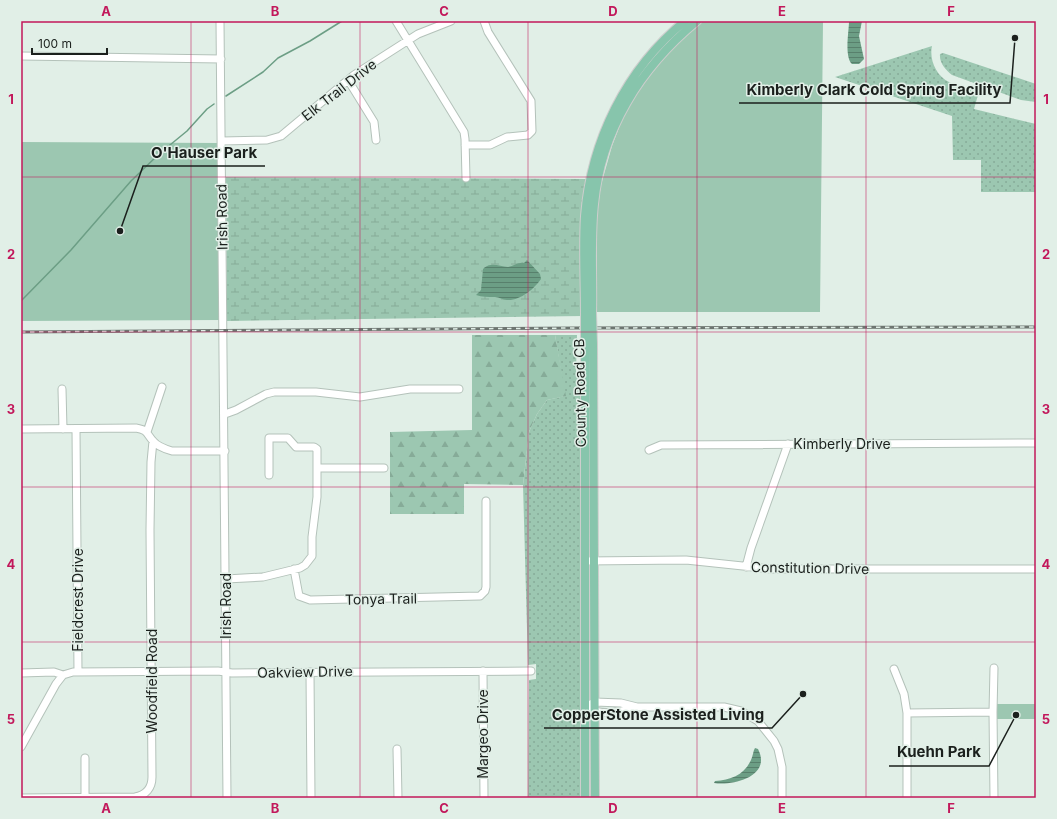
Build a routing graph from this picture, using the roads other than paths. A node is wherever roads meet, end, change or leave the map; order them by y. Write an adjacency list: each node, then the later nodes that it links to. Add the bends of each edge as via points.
1 (220, 21): 9 (street, Irish Road)
2 (396, 21): 7 (street)
3 (452, 21): 7 (street, Elk Trail Drive, via 424,31)
4 (484, 21): 13 (street, via 488,32 531,101 532,128 531,133 526,136 507,137 493,144)
5 (685, 21): 15 (main road, County Road CB, via 655,50 631,80 613,113 597,154 585,218)
6 (697, 21): 15 (main road, County Road CB, via 671,44 638,83 611,134 594,202)
7 (408, 41): 10 (street, Elk Trail Drive); 13 (street, via 462,129)
8 (21, 56): 9 (street)
9 (220, 59): 12 (street, Irish Road)
10 (348, 80): 11 (street, via 374,122); 12 (street, Elk Trail Drive, via 281,136 267,140)
11 (376, 140)
12 (222, 141): 20 (street, Irish Road)
13 (465, 145): 14 (street)
14 (466, 178)
15 (589, 314): 16 (main road, County Road CB, bridge)
16 (589, 344): 34 (main road, County Road CB); 35 (main road, County Road CB)
17 (162, 387): 24 (street)
18 (62, 389): 22 (street)
19 (459, 389): 20 (street, via 410,389 360,397 316,392 274,392)
20 (225, 414): 29 (street, Irish Road)
21 (21, 429): 22 (street)
22 (63, 429): 23 (street)
23 (76, 429): 24 (street, via 136,428); 46 (street, Fieldcrest Drive)
24 (147, 432): 25 (street)
25 (153, 441): 29 (street, via 162,448 172,451); 42 (street, Woodfield Road, via 150,530)
26 (1036, 443): 27 (street, Kimberly Drive)
27 (788, 444): 28 (street, Kimberly Drive, via 661,445); 36 (street, via 750,548)
28 (649, 450)
29 (225, 451): 39 (street, Irish Road)
30 (317, 468): 31 (street); 32 (street, via 316,448 296,447 288,438 269,438); 38 (street, via 312,556 305,565)
31 (384, 468)
32 (269, 475)
33 (486, 501): 38 (street, Tonya Trail, via 486,587 484,594 476,597 310,600 299,596)
34 (585, 561): 35 (street, Constitution Drive); 51 (main road, County Road CB)
35 (594, 561): 36 (street, Constitution Drive, via 686,560); 50 (main road, County Road CB)
36 (746, 567): 37 (street, Constitution Drive)
37 (1036, 569)
38 (294, 570): 39 (street, via 263,577)
39 (226, 579): 47 (street, Irish Road)
40 (994, 668): 55 (street)
41 (894, 669): 54 (street, via 904,694)
42 (152, 671): 46 (street, Oakview Drive); 47 (street, Oakview Drive); 60 (street, Woodfield Road, via 151,785 140,796)
43 (483, 671): 44 (street, Oakview Drive); 48 (street, Oakview Drive); 64 (street, Margeo Drive)
44 (531, 671)
45 (21, 672): 49 (street, via 54,672)
46 (78, 672): 49 (street, Fieldcrest Drive)
47 (227, 672): 48 (street, Oakview Drive); 61 (street, Irish Road)
48 (310, 672): 62 (street)
49 (63, 675): 56 (street)
50 (595, 702): 51 (street); 52 (street, via 621,703); 53 (main road, County Road CB)
51 (585, 707): 53 (street); 65 (main road, County Road CB)
52 (637, 707): 53 (street, via 622,712); 67 (street, via 724,707 749,715 758,721 778,749 782,767)
53 (595, 712): 66 (main road, County Road CB)
54 (907, 712): 55 (street); 68 (street)
55 (993, 712): 69 (street)
56 (21, 747)
57 (397, 749): 63 (street)
58 (85, 758): 60 (street)
59 (21, 798): 60 (street, Woodfield Road)
60 (85, 798)
61 (228, 798)
62 (311, 798)
63 (398, 798)
64 (484, 798)
65 (585, 798)
66 (595, 798)
67 (782, 798)
68 (907, 798)
69 (994, 798)

